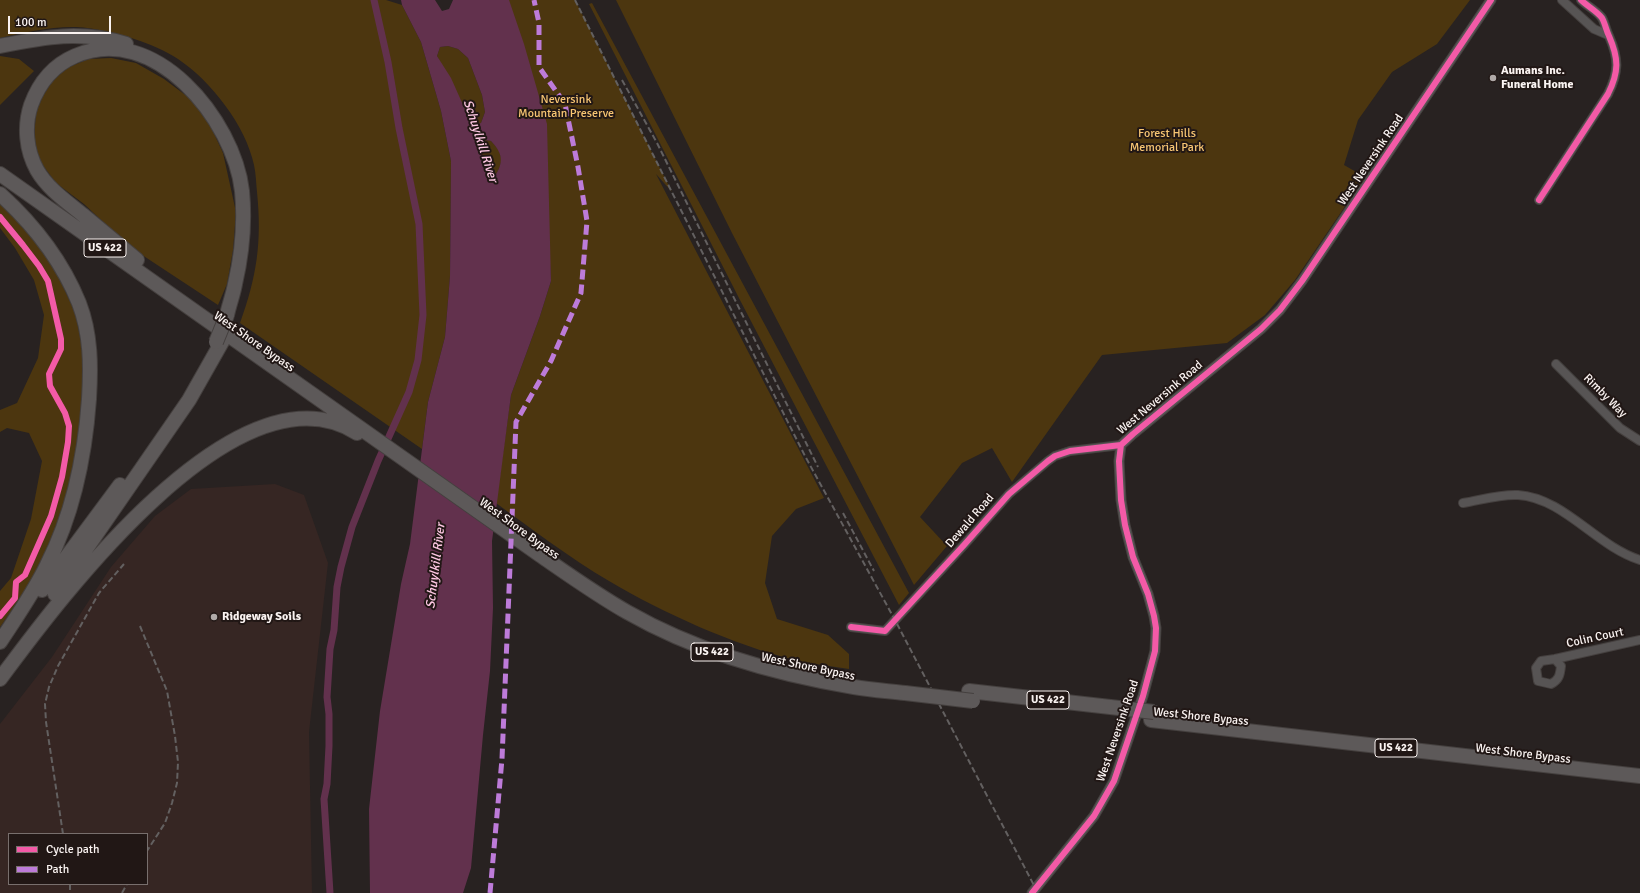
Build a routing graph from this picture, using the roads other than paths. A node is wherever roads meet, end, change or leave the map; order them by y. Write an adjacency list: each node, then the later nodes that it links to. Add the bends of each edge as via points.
1 (1491, 0): 16 (street, West Neversink Road, via 1280,310 1246,342)
2 (1562, 0): 4 (street, via 1594,29)
3 (1581, 0): 4 (street, via 1602,19)
4 (1608, 35): 9 (street, via 1617,58 1613,84)
5 (0, 46): 11 (highway, via 63,35 112,40 144,50 167,63 210,101 231,135 247,190 246,251 240,286)
6 (0, 165): 10 (highway, West Shore Bypass / US 422)
7 (0, 174): 14 (highway, West Shore Bypass / US 422)
8 (0, 194): 22 (highway, via 33,227 62,270 79,303 87,329 90,366 85,445 70,510 47,565)
9 (1539, 200)
10 (137, 260): 11 (highway, via 53,190 38,170 30,152 28,118 32,102 41,85 65,61 91,51 125,51 164,68 205,104 226,138 242,191 243,218); 14 (highway, West Shore Bypass / US 422)
11 (229, 317): 12 (highway, bridge)
12 (220, 341): 22 (highway, via 177,407 32,604); 24 (highway, via 215,358 186,405 37,620)
13 (1556, 364): 15 (street, Rimby Way, via 1620,428)
14 (378, 439): 18 (highway, West Shore Bypass / US 422); 18 (highway, West Shore Bypass / US 422, via 436,482); 24 (highway, via 339,425 315,419 300,419 260,427 225,445 164,491 108,546 44,619)
15 (1640, 441)
16 (1121, 445): 20 (street, Dewald Road, via 1076,449 1055,456 1009,494 885,631); 28 (street, West Neversink Road, via 1119,461 1125,524 1133,557 1154,616 1155,651 1144,696 1114,781 1094,816)
17 (1464, 503): 19 (street, via 1517,495 1546,502 1592,534)
18 (541, 550): 25 (highway, West Shore Bypass / US 422, bridge, via 628,603 671,625 703,639 794,667 903,688)
19 (1640, 560)
20 (851, 627)
21 (1640, 640): 23 (street, Colin Court)
22 (0, 643)
23 (1555, 659)
24 (0, 678)
25 (1153, 716): 26 (highway, West Shore Bypass / US 422); 27 (highway, West Shore Bypass / US 422)
26 (1640, 767)
27 (1640, 776)
28 (1032, 893)

